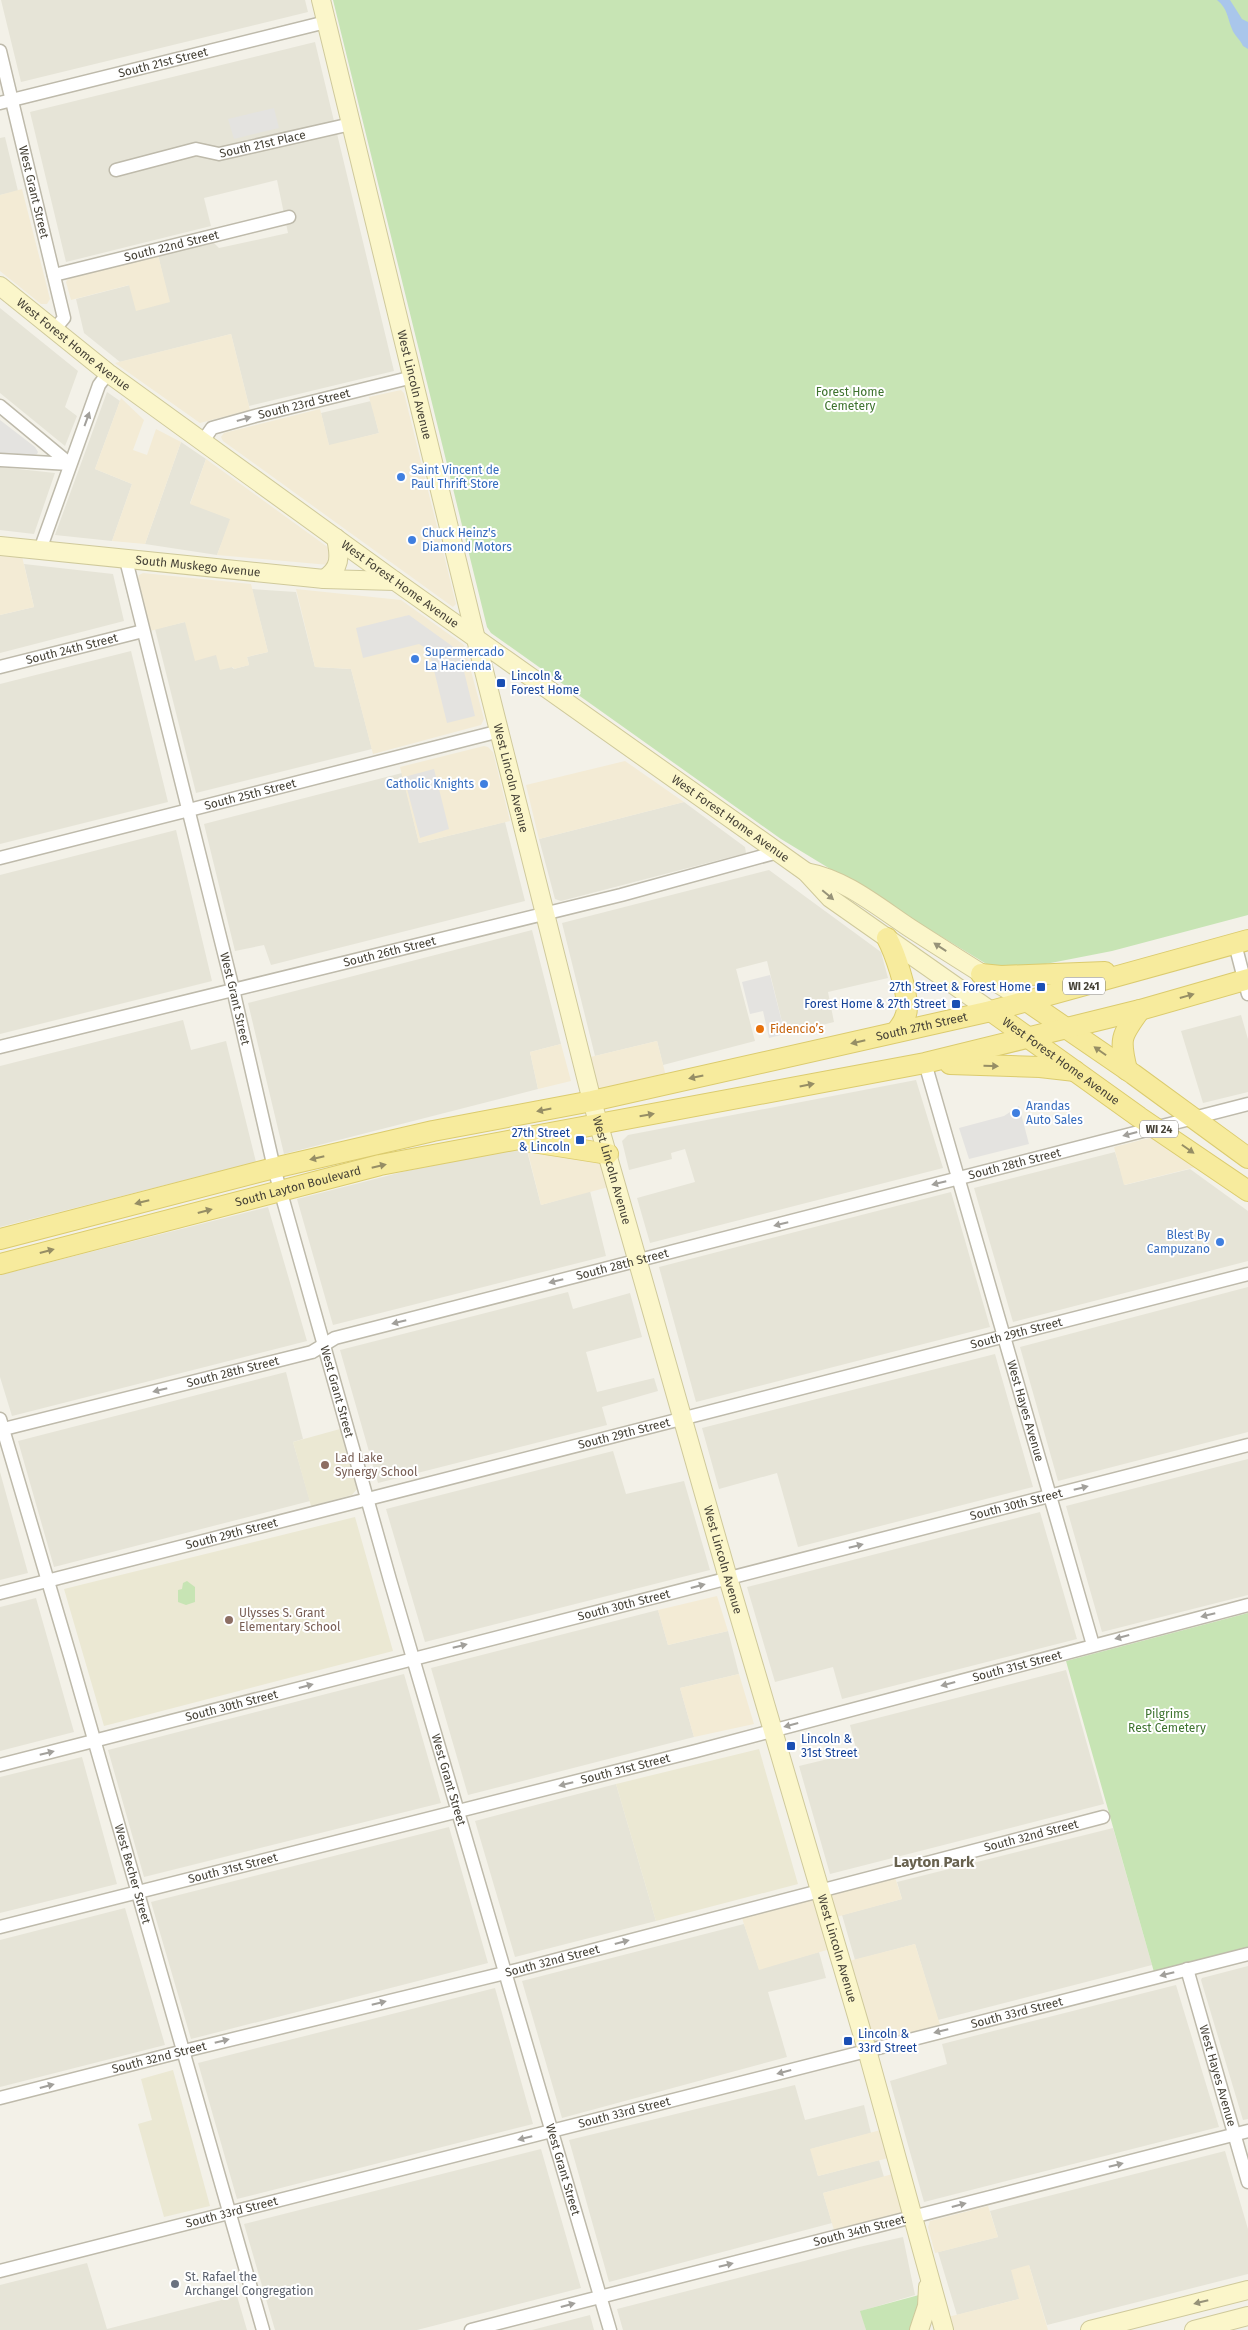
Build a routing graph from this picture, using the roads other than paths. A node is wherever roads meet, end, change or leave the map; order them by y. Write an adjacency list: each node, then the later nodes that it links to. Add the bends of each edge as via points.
1 (321, 0): 2 (main road, West Lincoln Avenue)
2 (326, 22): 4 (street, South 21st Street); 5 (main road, West Lincoln Avenue)
3 (0, 51): 4 (street, West Grant Street)
4 (6, 101): 8 (street, West Grant Street)
5 (351, 124): 6 (street, South 21st Place, via 219,154 196,149); 12 (main road, West Lincoln Avenue)
6 (116, 170)
7 (289, 217): 8 (street, South 22nd Street)
8 (54, 275): 10 (street, West Grant Street, via 64,318)
9 (0, 286): 10 (main road, West Forest Home Avenue)
10 (54, 330): 11 (main road, West Forest Home Avenue)
11 (108, 373): 14 (main road, West Forest Home Avenue); 16 (street, one-way to 11, via 99,385)
12 (413, 377): 14 (street, South 23rd Street, one-way to 12, via 212,428); 24 (main road, West Lincoln Avenue)
13 (0, 406): 16 (street)
14 (203, 441): 17 (main road, West Forest Home Avenue)
15 (0, 460): 16 (street)
16 (70, 464): 19 (street)
17 (336, 538): 21 (main road, via 340,558 332,573); 22 (main road, West Forest Home Avenue)
18 (0, 546): 19 (main road, South Muskego Avenue)
19 (40, 550): 20 (main road, South Muskego Avenue)
20 (126, 560): 21 (main road, South Muskego Avenue); 23 (street, West Grant Street)
21 (324, 579): 22 (main road, South Muskego Avenue)
22 (395, 582): 24 (main road, West Forest Home Avenue)
23 (143, 631): 25 (street, South 24th Street); 27 (street, West Grant Street)
24 (476, 639): 26 (main road, West Lincoln Avenue); 28 (main road, West Forest Home Avenue)
25 (0, 667)
26 (500, 731): 27 (street, South 25th Street); 31 (main road, West Lincoln Avenue)
27 (188, 811): 29 (street, South 25th Street); 37 (street, West Grant Street)
28 (778, 852): 30 (main road, West Forest Home Avenue); 31 (street, South 26th Street)
29 (0, 858)
30 (806, 872): 32 (main road, West Forest Home Avenue, one-way to 32, via 830,898); 35 (main road, West Forest Home Avenue, one-way to 30, via 850,888 827,876)
31 (544, 913): 37 (street, South 26th Street); 48 (main road, West Lincoln Avenue)
32 (887, 938): 40 (main road, West Forest Home Avenue); 42 (main road, via 907,1001 905,1020)
33 (1241, 942): 34 (main road, South 27th Street / WI 241); 36 (street)
34 (1140, 971): 35 (main road); 38 (main road, South 27th Street / WI 241)
35 (981, 974): 38 (main road, West Forest Home Avenue)
36 (1247, 984): 39 (main road, one-way to 36)
37 (233, 989): 44 (street, South 26th Street); 56 (street, West Grant Street)
38 (1028, 1002): 40 (main road, South 27th Street / WI 241); 41 (main road, West Forest Home Avenue / WI 24)
39 (1140, 1010): 41 (main road); 46 (main road, via 1122,1038)
40 (991, 1011): 42 (main road, South 27th Street); 43 (main road, West Forest Home Avenue / WI 24)
41 (1066, 1028): 43 (main road); 46 (main road, West Forest Home Avenue / WI 24, one-way to 41)
42 (896, 1032): 48 (main road, South 27th Street, one-way to 48)
43 (1030, 1038): 45 (main road); 47 (main road, West Forest Home Avenue / WI 24)
44 (0, 1047)
45 (925, 1063): 47 (main road, one-way to 47, via 1040,1067); 51 (main road, one-way to 45); 57 (street, West Hayes Avenue)
46 (1127, 1070): 50 (main road, West Forest Home Avenue / WI 24)
47 (1077, 1072): 52 (main road, West Forest Home Avenue / WI 24)
48 (592, 1101): 51 (main road, West Lincoln Avenue); 56 (main road, South Layton Boulevard, one-way to 56, via 433,1131)
49 (1248, 1104): 50 (street, South 28th Street)
50 (1194, 1118): 52 (street, South 28th Street); 55 (main road, West Forest Home Avenue / WI 24)
51 (599, 1124): 53 (main road, South Layton Boulevard); 54 (main road, West Lincoln Avenue)
52 (1157, 1127): 57 (street, South 28th Street, one-way to 57); 58 (main road, West Forest Home Avenue / WI 24, one-way to 58)
53 (514, 1140): 54 (main road); 59 (main road, South Layton Boulevard, one-way to 53, via 380,1166)
54 (608, 1154): 61 (main road, West Lincoln Avenue)
55 (1248, 1158)
56 (274, 1168): 59 (street, West Grant Street); 60 (main road, South Layton Boulevard, one-way to 60)
57 (958, 1179): 61 (street, South 28th Street, one-way to 61); 64 (street, West Hayes Avenue)
58 (1248, 1190)
59 (281, 1191): 62 (main road, South Layton Boulevard, one-way to 59); 65 (street, West Grant Street)
60 (0, 1239)
61 (638, 1260): 65 (street, South 28th Street, one-way to 65, via 335,1338); 66 (main road, West Lincoln Avenue)
62 (0, 1264)
63 (1248, 1274): 64 (street, South 29th Street)
64 (1004, 1337): 66 (street, South 29th Street); 69 (street, West Hayes Avenue)
65 (325, 1344): 67 (street, South 28th Street, one-way to 67, via 312,1352); 70 (street, West Grant Street)
66 (683, 1419): 70 (street, South 29th Street); 71 (main road, West Lincoln Avenue)
67 (1, 1426): 72 (street, West Becher Street)
68 (1248, 1445): 69 (street, South 30th Street, one-way to 68)
69 (1050, 1496): 71 (street, South 30th Street, one-way to 69); 75 (street, West Hayes Avenue)
70 (368, 1500): 72 (street, South 29th Street); 76 (street, West Grant Street)
71 (728, 1578): 76 (street, South 30th Street, one-way to 71); 77 (main road, West Lincoln Avenue)
72 (47, 1581): 73 (street, South 29th Street); 78 (street, West Becher Street)
73 (0, 1593)
74 (1248, 1605): 75 (street, South 31st Street, one-way to 75)
75 (1093, 1645): 77 (street, South 31st Street, one-way to 77)
76 (413, 1658): 78 (street, South 30th Street, one-way to 76); 80 (street, West Grant Street)
77 (772, 1730): 80 (street, South 31st Street, one-way to 80); 82 (main road, West Lincoln Avenue)
78 (94, 1742): 79 (street, South 30th Street, one-way to 78); 83 (street, West Becher Street)
79 (0, 1765)
80 (458, 1810): 83 (street, South 31st Street); 87 (street, West Grant Street)
81 (1103, 1817): 82 (street, South 32nd Street)
82 (820, 1890): 87 (street, South 32nd Street, one-way to 82); 88 (main road, West Lincoln Avenue)
83 (138, 1892): 84 (street, South 31st Street); 89 (street, West Becher Street)
84 (0, 1927)
85 (1248, 1954): 86 (street, South 33rd Street)
86 (1187, 1970): 88 (street, South 33rd Street, one-way to 88); 93 (street, West Hayes Avenue)
87 (506, 1972): 89 (street, South 32nd Street, one-way to 87); 91 (street, West Grant Street)
88 (867, 2050): 91 (street, South 33rd Street, one-way to 91); 96 (main road, West Lincoln Avenue)
89 (184, 2051): 90 (street, South 32nd Street, one-way to 89); 95 (street, West Becher Street)
90 (0, 2098)
91 (552, 2131): 95 (street, South 33rd Street, one-way to 95); 100 (street, West Grant Street)
92 (1248, 2131): 93 (street, South 34th Street)
93 (1234, 2135): 94 (street, West Hayes Avenue); 96 (street, South 34th Street, one-way to 93)
94 (1248, 2182)
95 (230, 2212): 97 (street, South 33rd Street); 102 (street, West Becher Street)
96 (912, 2218): 98 (main road, West Lincoln Avenue); 100 (street, South 34th Street, one-way to 96)
97 (0, 2271)
98 (929, 2279): 105 (main road, via 927,2306); 106 (main road, West Lincoln Avenue)
99 (1248, 2290): 107 (main road, one-way to 107)
100 (600, 2297): 103 (street, South 34th Street, one-way to 100); 104 (street, West Grant Street)
101 (1248, 2316): 108 (main road)
102 (263, 2330)
103 (471, 2330)
104 (610, 2330)
105 (919, 2330)
106 (944, 2330)
107 (1090, 2330)
108 (1194, 2330)

